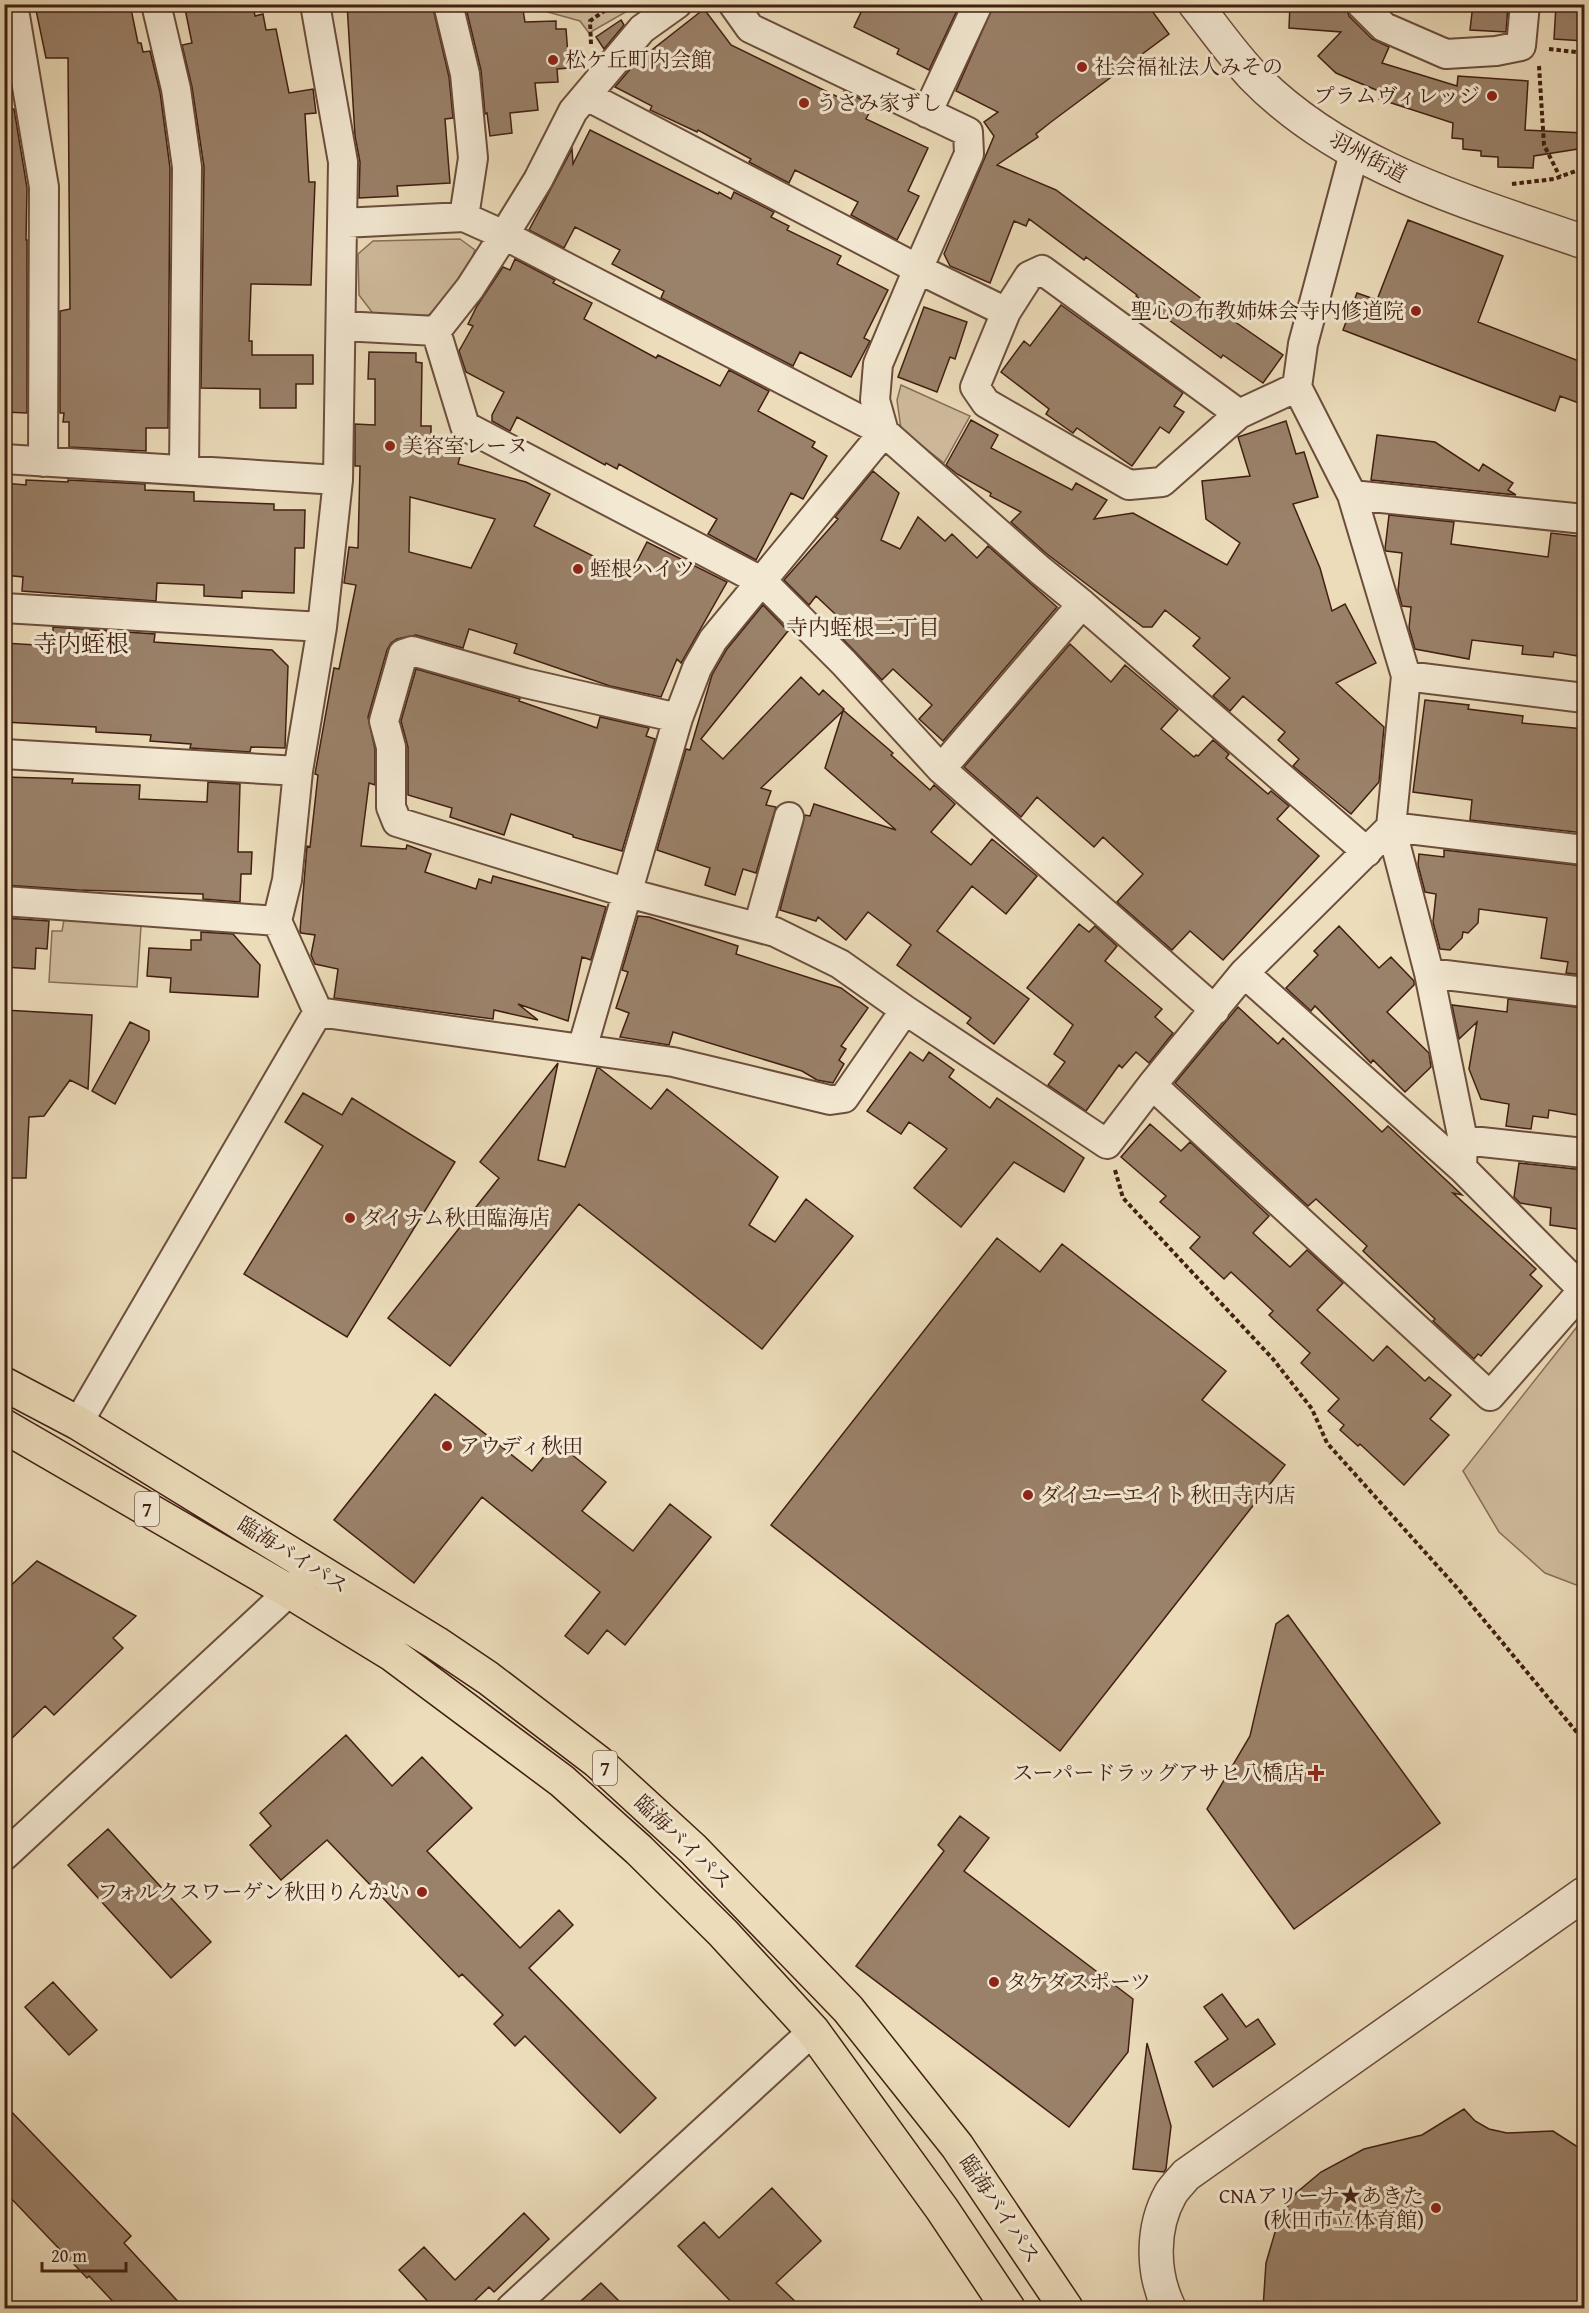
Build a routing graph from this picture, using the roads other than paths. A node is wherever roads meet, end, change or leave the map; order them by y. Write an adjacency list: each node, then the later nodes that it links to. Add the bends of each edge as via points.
1 (13, 4): 26 (street, via 44,187)
2 (156, 4): 27 (street, via 176,89 187,167)
3 (315, 4): 15 (street, via 343,162)
4 (448, 4): 14 (street, via 465,74 473,158)
5 (677, 4): 11 (street, via 642,29)
6 (733, 4): 12 (street, via 750,28)
7 (978, 4): 12 (street)
8 (1195, 4): 13 (street, 羽州街道, via 1252,76 1303,119)
9 (1361, 4): 10 (street, via 1384,27 1446,54 1521,46)
10 (1525, 4)
11 (587, 96): 16 (street, via 573,111); 18 (street)
12 (927, 113): 18 (street, via 968,132 969,154)
13 (1354, 153): 17 (street, 羽州街道, via 1417,183); 22 (street, via 1303,344)
14 (464, 217): 15 (street); 16 (street)
15 (342, 223): 20 (street)
16 (504, 235): 21 (street, via 471,288); 24 (street)
17 (1584, 242)
18 (918, 269): 19 (street); 24 (street, via 878,364 875,400)
19 (1006, 312): 23 (street, via 1029,276 1042,270); 23 (street, via 975,387 980,395 986,403 1129,485 1162,482)
20 (342, 326): 21 (street); 28 (street)
21 (436, 331): 31 (street, via 465,426)
22 (1297, 387): 23 (street); 29 (street)
23 (1239, 414)
24 (884, 432): 31 (street); 32 (street)
25 (4, 459): 26 (street)
26 (43, 462): 27 (street)
27 (184, 470): 28 (street)
28 (338, 480): 34 (street)
29 (1352, 495): 30 (street); 35 (street)
30 (1584, 519)
31 (763, 582): 37 (street, via 713,640 697,668); 39 (street)
32 (1082, 604): 39 (street); 44 (street)
33 (4, 608): 34 (street)
34 (322, 627): 40 (street)
35 (1406, 676): 36 (street); 42 (street)
36 (1584, 698)
37 (678, 718): 45 (street); 45 (street, via 525,683 412,651 403,654 384,721 391,747 391,807 397,822)
38 (4, 754): 40 (street)
39 (941, 769): 53 (street)
40 (298, 771): 47 (street, via 287,880)
41 (789, 817): 48 (street)
42 (1391, 827): 43 (street); 44 (street); 50 (street)
43 (1584, 850)
44 (1367, 852): 49 (street)
45 (628, 893): 48 (street); 55 (street)
46 (4, 901): 47 (street)
47 (277, 921): 54 (street)
48 (758, 927): 52 (street, via 840,964)
49 (1244, 973): 53 (street); 59 (street)
50 (1429, 973): 51 (street); 57 (street)
51 (1584, 992)
52 (904, 1010): 55 (street, via 844,1098 830,1100 673,1062); 56 (street, via 1107,1144)
53 (1215, 1010): 56 (street)
54 (318, 1012): 55 (street); 61 (street)
55 (582, 1049)
56 (1152, 1085): 59 (street, via 1490,1396 1583,1290)
57 (1463, 1140): 58 (street); 59 (street)
58 (1584, 1154)
59 (1462, 1168)
60 (4, 1384): 61 (highway, 臨海バイパス / 7)
61 (78, 1423): 63 (highway, 臨海バイパス / 7)
62 (4, 1426): 64 (highway, 臨海バイパス / 7)
63 (315, 1568): 64 (street); 70 (highway, 臨海バイパス / 7, via 488,1678 598,1762 693,1849 848,2008 957,2146)
64 (290, 1592): 65 (street); 67 (highway, 臨海バイパス / 7, via 393,1655 562,1781 723,1933)
65 (4, 1856)
66 (1584, 1894): 71 (street, via 1186,2175 1171,2193 1157,2237 1157,2268)
67 (813, 2031): 68 (street); 69 (highway, 臨海バイパス / 7, via 942,2209)
68 (511, 2308)
69 (1008, 2308)
70 (1066, 2308)
71 (1169, 2308)

